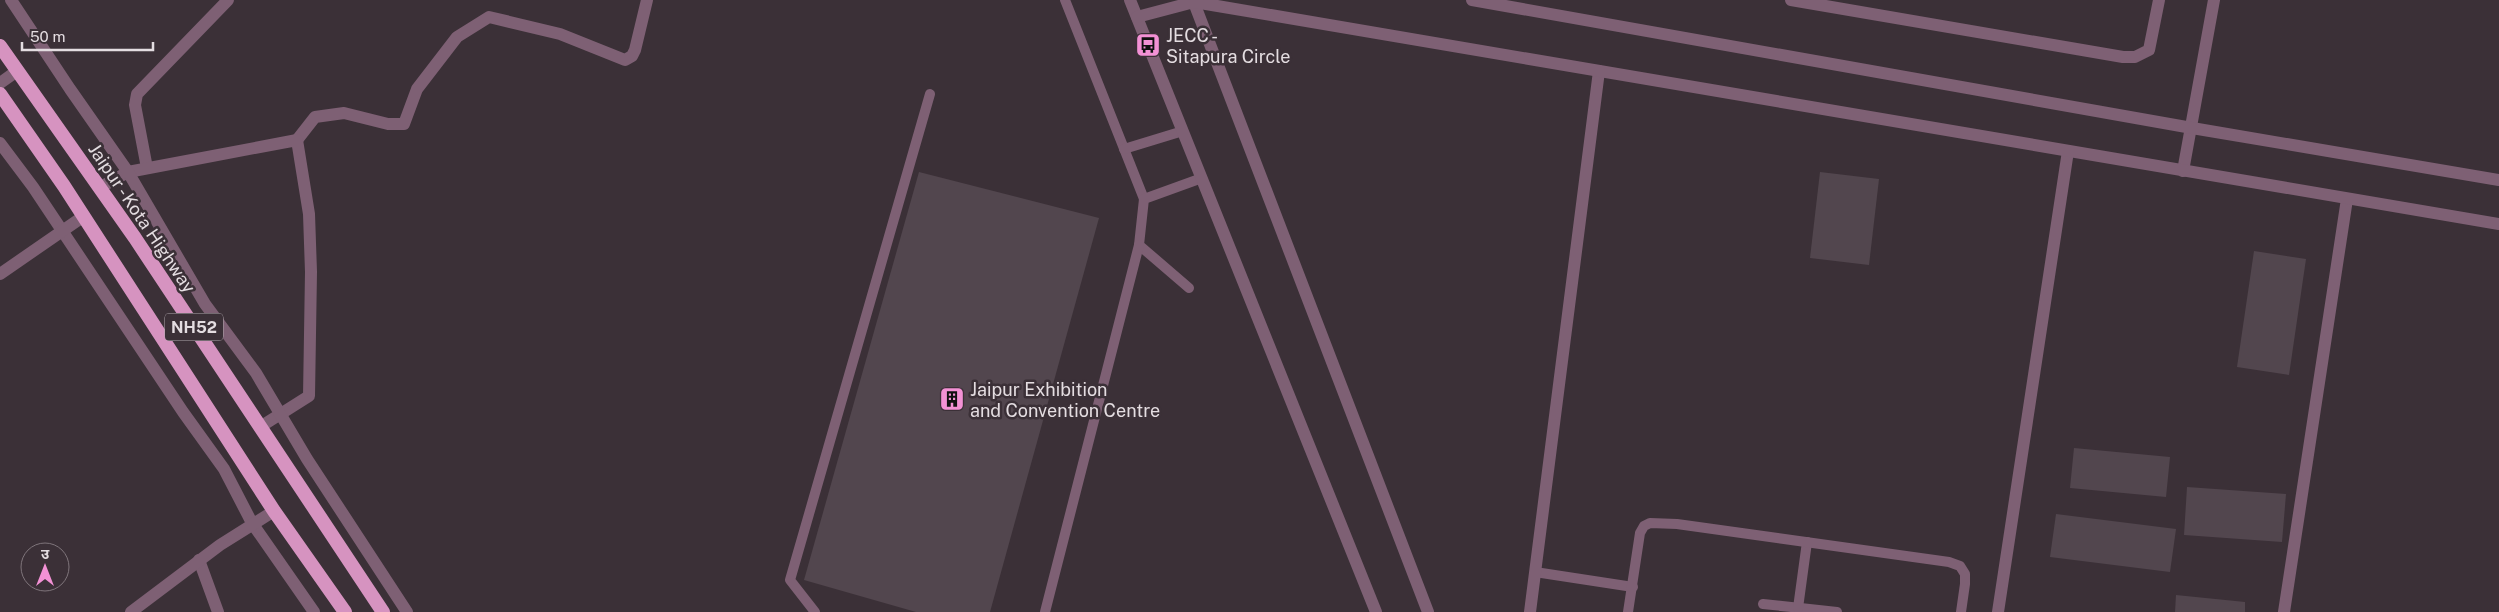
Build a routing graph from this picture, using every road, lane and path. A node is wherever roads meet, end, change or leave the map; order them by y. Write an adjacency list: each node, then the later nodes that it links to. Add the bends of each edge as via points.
1 (11, 0): 26 (street)
2 (228, 0): 24 (street, via 137,94 135,106)
3 (647, 0): 20 (street, via 635,50 624,60 560,34 489,17 458,37 417,90 404,124 388,124 344,113 315,117)
4 (1065, 0): 22 (lane)
5 (1130, 0): 11 (street)
6 (1472, 0): 18 (street)
7 (1791, 0): 8 (street, via 2123,58 2135,57 2149,50)
8 (2159, 0)
9 (2214, 0): 18 (street)
10 (1194, 1): 11 (street); 14 (street); 57 (street)
11 (1137, 17): 19 (street)
12 (0, 46): 13 (highway, Jaipur - Kota Highway / NH52)
13 (17, 71): 15 (street); 29 (highway, Jaipur - Kota Highway / NH52)
14 (1599, 71): 23 (street); 44 (street)
15 (0, 82)
16 (0, 94): 32 (highway, NH52)
17 (930, 94): 54 (lane, via 790,580)
18 (2192, 128): 25 (street); 28 (street)
19 (1183, 131): 22 (lane); 27 (street)
20 (297, 140): 24 (street); 38 (street, via 309,223 309,396)
21 (0, 143): 34 (street, via 34,187)
22 (1124, 149): 30 (lane)
23 (2068, 151): 25 (street); 62 (street)
24 (147, 168): 26 (street)
25 (2183, 171): 31 (street)
26 (128, 172): 29 (street); 38 (street, via 205,304 256,372)
27 (1202, 178): 30 (lane); 56 (street)
28 (2499, 180)
29 (99, 188): 39 (highway, Jaipur - Kota Highway / NH52)
30 (1144, 199): 35 (lane)
31 (2347, 199): 33 (street); 63 (street)
32 (84, 216): 34 (street); 40 (highway, NH52)
33 (2499, 224)
34 (62, 232): 36 (street); 41 (street, via 224,469)
35 (1139, 245): 37 (lane); 55 (lane)
36 (0, 274)
37 (1189, 288)
38 (280, 414): 39 (street); 53 (street)
39 (260, 427): 52 (highway, Jaipur - Kota Highway / NH52)
40 (274, 511): 41 (street); 51 (highway, NH52)
41 (252, 523): 43 (street); 50 (street)
42 (1808, 542): 45 (lane, via 1677,524 1650,524 1640,532); 47 (lane); 61 (lane, via 1960,566 1965,574)
43 (199, 560): 48 (street); 49 (street)
44 (1535, 572): 45 (lane); 58 (street)
45 (1633, 587): 59 (lane)
46 (1763, 604): 47 (lane)
47 (1798, 608): 60 (lane)
48 (131, 612)
49 (218, 612)
50 (314, 612)
51 (345, 612)
52 (383, 612)
53 (407, 612)
54 (815, 612)
55 (1045, 612)
56 (1376, 612)
57 (1428, 612)
58 (1530, 612)
59 (1628, 612)
60 (1837, 612)
61 (1962, 612)
62 (1998, 612)
63 (2284, 612)

